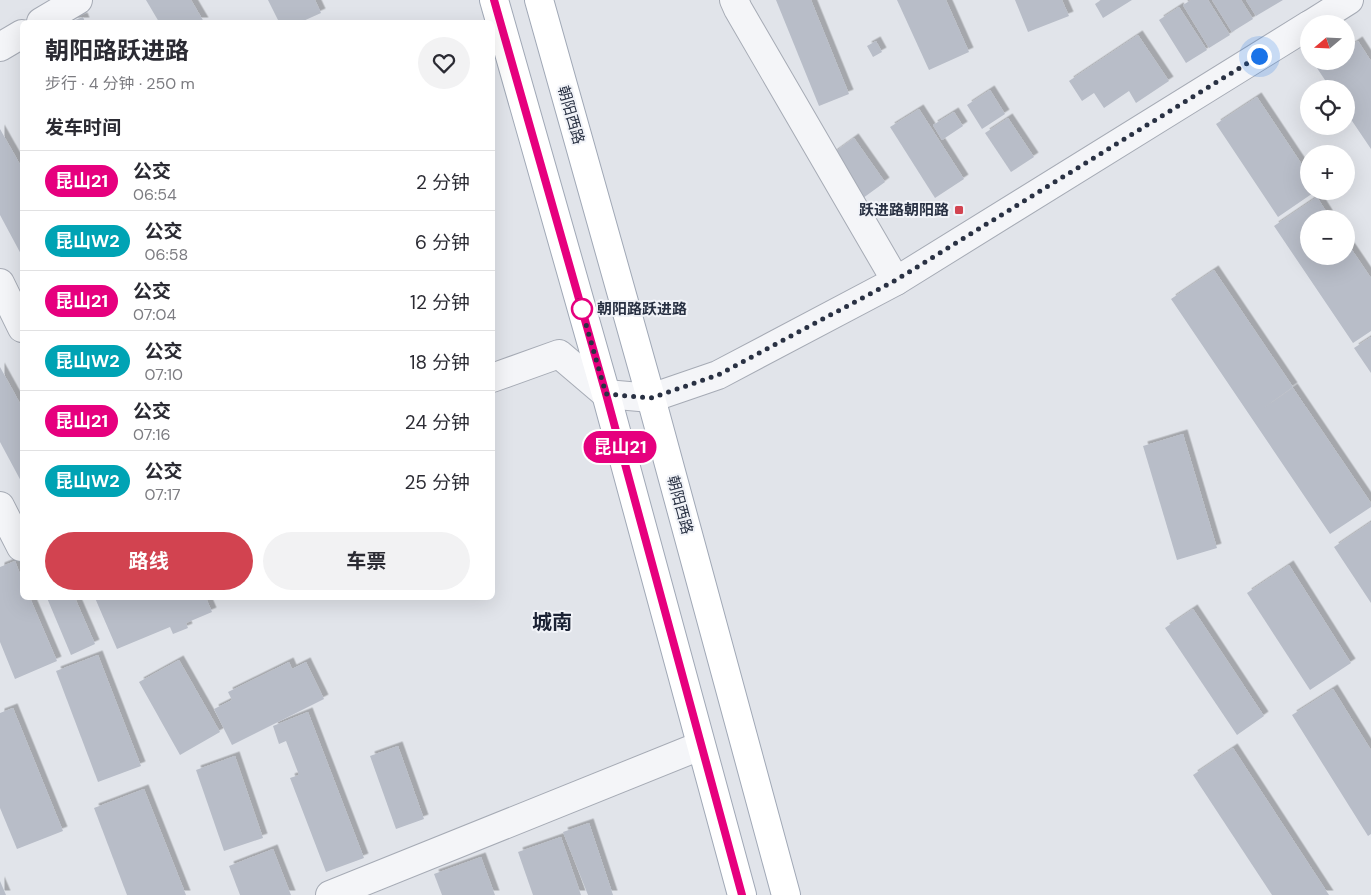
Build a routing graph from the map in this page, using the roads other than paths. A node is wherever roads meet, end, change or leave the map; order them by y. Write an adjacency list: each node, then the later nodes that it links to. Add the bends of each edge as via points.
1 (78, 0): 7 (street)
2 (494, 0): 15 (main road)
3 (539, 0): 16 (main road, 朝阳西路)
4 (734, 0): 11 (street)
5 (1343, 2): 6 (street)
6 (1324, 15)
7 (44, 20)
8 (1300, 31): 11 (street)
9 (20, 35): 10 (street)
10 (0, 47)
11 (896, 280): 16 (street, via 718,375)
12 (0, 284): 13 (street)
13 (20, 324)
14 (495, 377): 15 (street, via 559,354)
15 (606, 394): 16 (street); 19 (main road)
16 (651, 398): 22 (main road, 朝阳西路)
17 (0, 506): 18 (street)
18 (15, 550)
19 (700, 746): 20 (street); 21 (main road)
20 (330, 895)
21 (742, 895)
22 (786, 895)

